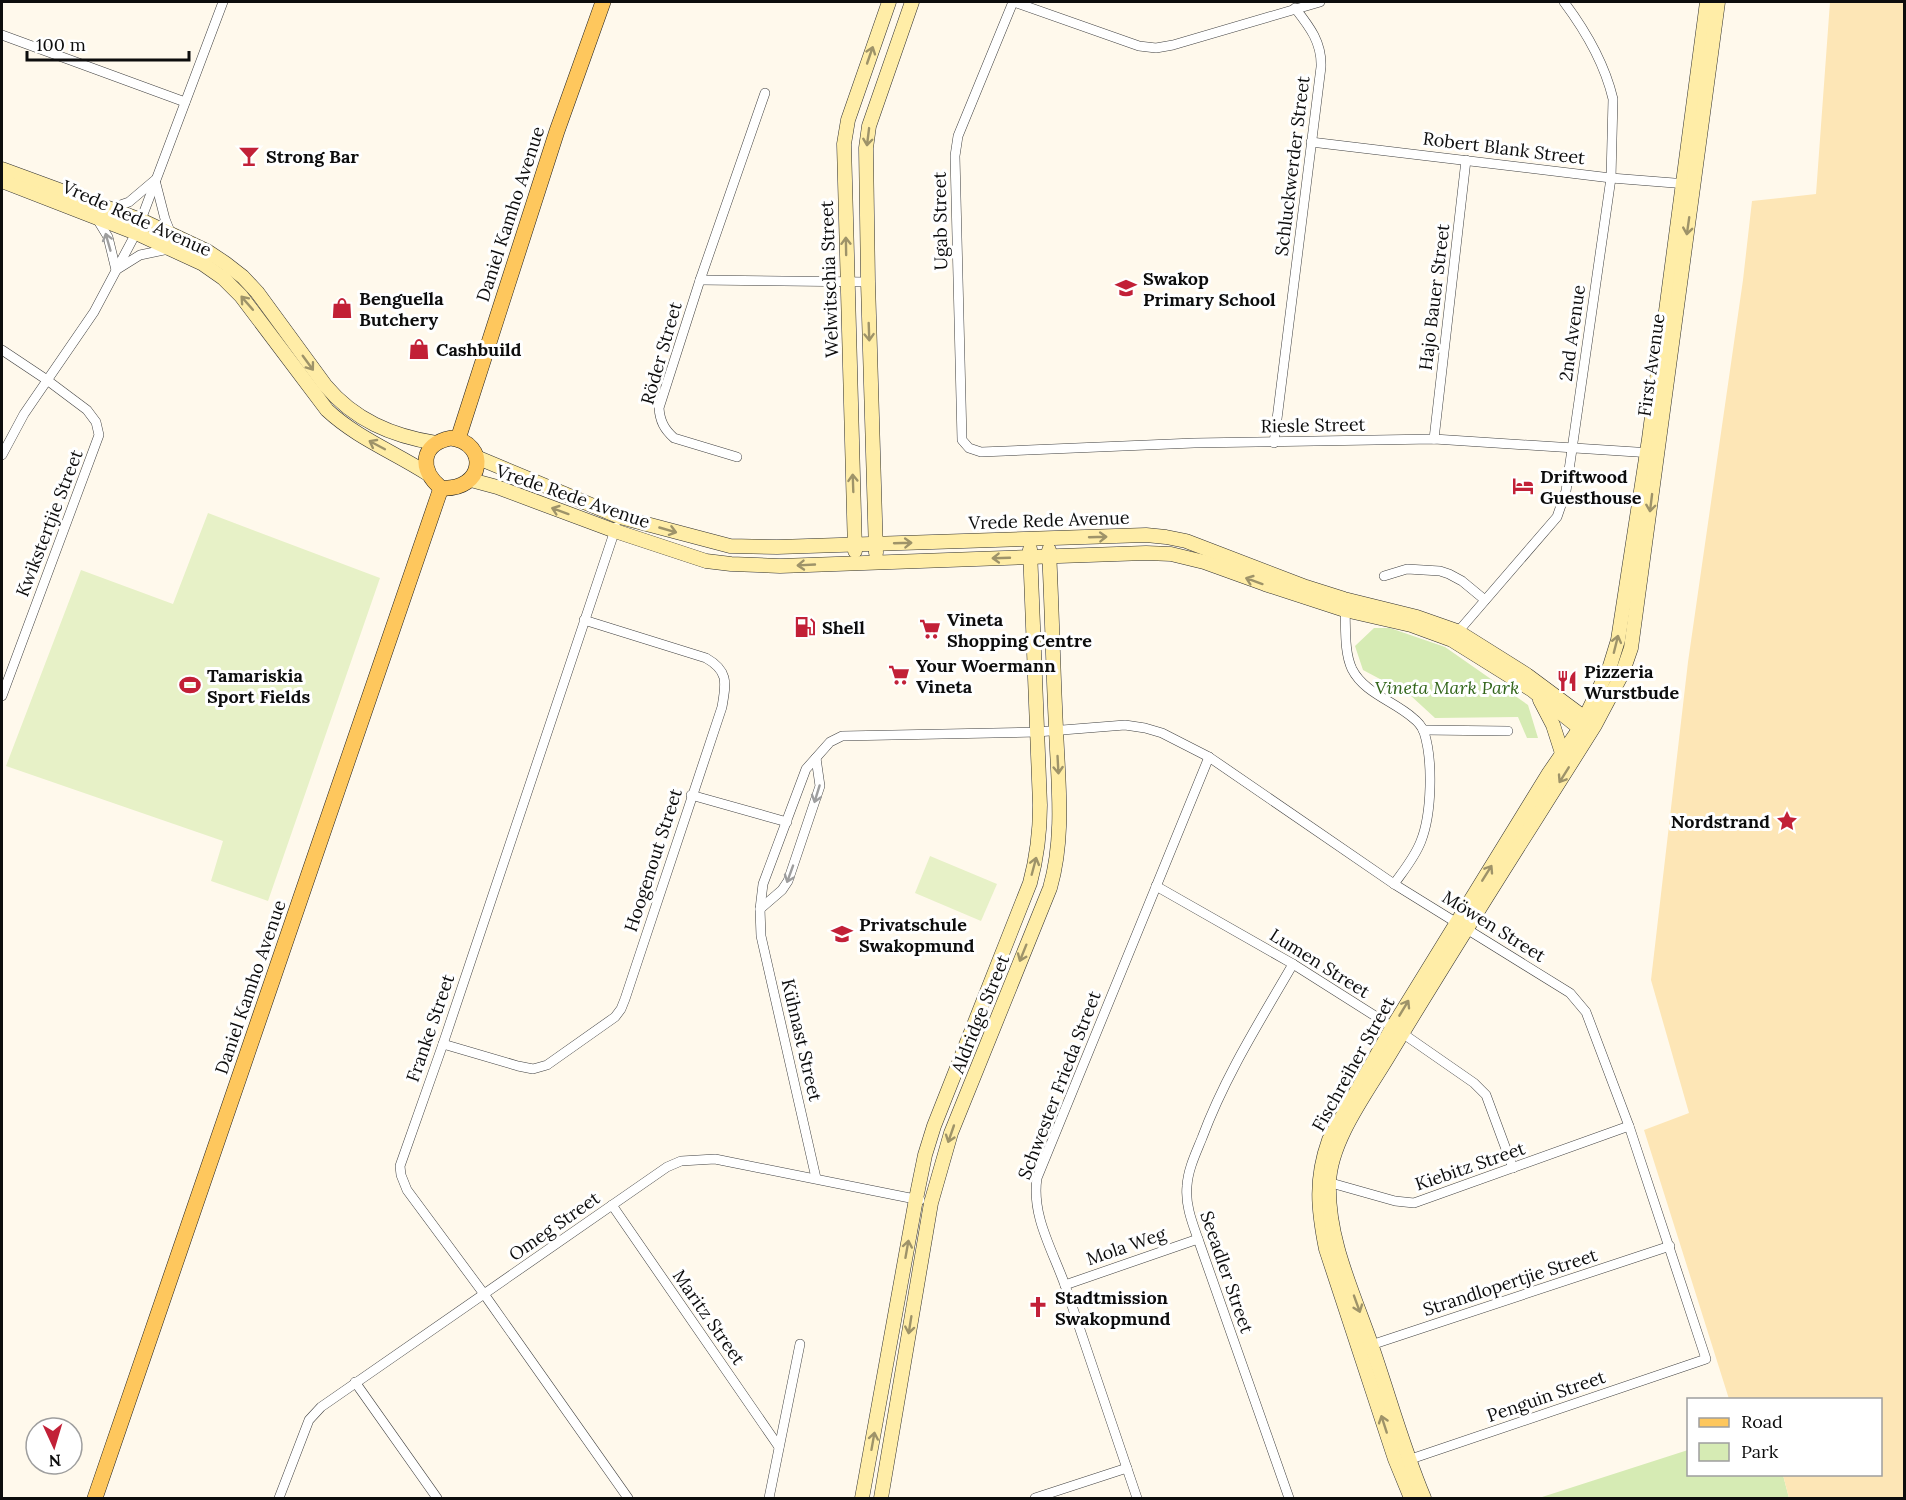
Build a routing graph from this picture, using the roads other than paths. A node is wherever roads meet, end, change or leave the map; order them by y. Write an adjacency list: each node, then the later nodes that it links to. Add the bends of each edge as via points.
1 (223, 2): 13 (street)
2 (603, 2): 31 (main road, Daniel Kamho Avenue, via 557,131)
3 (889, 2): 27 (street, Welwitschia Street, one-way to 3, via 844,144 848,120)
4 (912, 2): 28 (street, one-way to 28, via 869,126 865,169)
5 (1013, 2): 10 (street, via 1139,46 1155,48); 35 (street, Ugab Street, via 958,136 955,156 962,440)
6 (1320, 2): 10 (street)
7 (1564, 2): 17 (street, 2nd Avenue, via 1594,50 1610,86)
8 (1707, 2): 20 (street, First Avenue)
9 (1718, 2): 20 (street, First Avenue)
10 (1295, 8): 14 (street, Schluckwerder Street, via 1316,37 1321,58)
11 (2, 35): 13 (street)
12 (765, 93): 26 (street, Röder Street)
13 (185, 102): 18 (street)
14 (1311, 142): 15 (street, Robert Blank Street); 34 (street, Schluckwerder Street)
15 (1466, 160): 17 (street, Robert Blank Street); 32 (street, Hajo Bauer Street)
16 (2, 169): 21 (street, Vrede Rede Avenue)
17 (1611, 178): 20 (street, Robert Blank Street); 36 (street, 2nd Avenue)
18 (155, 180): 21 (street, via 126,205); 23 (street); 24 (street)
19 (2, 181): 22 (street, Vrede Rede Avenue)
20 (1688, 184): 37 (street, First Avenue)
21 (110, 209): 23 (street, Vrede Rede Avenue)
22 (96, 217): 23 (street, Vrede Rede Avenue); 25 (street, one-way to 22, via 108,237)
23 (139, 226): 24 (street, Vrede Rede Avenue); 25 (street)
24 (170, 242): 25 (street); 33 (street, Vrede Rede Avenue, one-way to 33, via 207,251 243,277 334,397 350,410 384,430); 41 (street, Vrede Rede Avenue, one-way to 24, via 341,423 320,403 241,296)
25 (116, 270): 30 (street, via 94,312)
26 (700, 280): 27 (street); 40 (street, Röder Street, via 659,408 660,422 674,438)
27 (846, 282): 28 (street); 49 (street, Welwitschia Street, one-way to 27)
28 (868, 282): 48 (street, one-way to 48)
29 (2, 350): 30 (street, Kwikstertjie Street)
30 (47, 380): 38 (street); 62 (street, Kwikstertjie Street, via 87,410 99,435)
31 (458, 439): 33 (main road); 39 (main road, via 470,446)
32 (1434, 439): 34 (street, Riesle Street); 36 (street, Riesle Street)
33 (436, 443): 41 (main road, via 427,457)
34 (1274, 443): 35 (street, Riesle Street, via 981,452)
35 (969, 448)
36 (1572, 448): 37 (street, Riesle Street); 57 (street, 2nd Avenue, via 1566,491 1557,517)
37 (1652, 453): 63 (street, First Avenue, via 1618,640)
38 (2, 455)
39 (476, 457): 42 (main road); 44 (street, Vrede Rede Avenue)
40 (737, 458)
41 (428, 474): 43 (main road)
42 (471, 480): 43 (main road, via 462,487); 45 (street, Vrede Rede Avenue, one-way to 42)
43 (441, 488): 100 (main road, Daniel Kamho Avenue)
44 (620, 517): 45 (street, Franke Street); 49 (street, Vrede Rede Avenue, one-way to 49, via 730,546)
45 (615, 531): 53 (street, Vrede Rede Avenue, one-way to 45, via 780,566 706,561); 59 (street, Franke Street)
46 (1048, 538): 47 (street, Vrede Rede Avenue); 50 (street, Vrede Rede Avenue, one-way to 50, via 1156,536); 51 (street, Aldridge Street)
47 (1029, 539): 48 (street, Vrede Rede Avenue, one-way to 47); 52 (street, Aldridge Street)
48 (876, 543): 49 (street, Vrede Rede Avenue); 54 (street)
49 (855, 544): 53 (street, Welwitschia Street)
50 (1209, 549): 55 (street); 60 (street, Vrede Rede Avenue, via 1306,587 1417,617)
51 (1049, 556): 52 (street, Vrede Rede Avenue); 55 (street, Vrede Rede Avenue, via 1155,553); 65 (street, Aldridge Street)
52 (1030, 557): 54 (street, Vrede Rede Avenue, one-way to 54); 67 (street, Aldridge Street)
53 (855, 562): 54 (street, Vrede Rede Avenue)
54 (876, 562)
55 (1204, 562): 58 (street, Vrede Rede Avenue, one-way to 55)
56 (1384, 576): 57 (street, via 1407,569 1449,573)
57 (1485, 600): 60 (street, 2nd Avenue)
58 (1345, 610): 60 (street, Vrede Rede Avenue); 64 (street, via 1350,663 1355,674)
59 (584, 620): 71 (street, Hoogenout Street, via 706,658 720,668 725,679 722,707); 79 (street, Franke Street)
60 (1455, 636): 61 (street, Vrede Rede Avenue); 63 (street, Vrede Rede Avenue, via 1527,675)
61 (1532, 690): 63 (street, Vrede Rede Avenue); 68 (street, via 1548,714)
62 (2, 696)
63 (1587, 727): 68 (street, Fischreiher Street); 76 (street, Fischreiher Street, one-way to 76)
64 (1424, 730): 66 (street); 73 (street, via 1429,762 1427,818 1412,859)
65 (1056, 731): 67 (street, Kühnast Street); 69 (street, Möwen Street, via 1105,726 1145,728 1179,740); 81 (street, Aldridge Street, one-way to 81, via 1056,865)
66 (1508, 731)
67 (1037, 732): 70 (street, Kühnast Street, via 842,736 830,742); 80 (street, Aldridge Street, one-way to 67, via 1037,856)
68 (1562, 753): 76 (street, Fischreiher Street, one-way to 68)
69 (1209, 757): 73 (street, Möwen Street); 74 (street, Schwester Frieda Street)
70 (816, 758): 72 (street, Kühnast Street, via 806,769); 75 (street, one-way to 75, via 820,786 788,881)
71 (691, 795): 72 (street); 79 (street, Hoogenout Street, via 625,999 615,1017 547,1065 533,1069)
72 (787, 822): 75 (street, Kühnast Street, via 763,884)
73 (1394, 884): 76 (street, Möwen Street)
74 (1156, 886): 77 (street, Lumen Street); 91 (street, Schwester Frieda Street, via 1037,1178 1039,1216)
75 (760, 909): 84 (street, Kühnast Street, via 761,936)
76 (1462, 926): 78 (street, Fischreiher Street); 82 (street, Möwen Street, via 1570,993 1578,1002 1586,1012)
77 (1293, 964): 78 (street, Lumen Street); 89 (street, Seeadler Street, via 1234,1064 1191,1167 1186,1198)
78 (1397, 1030): 83 (street, Lumen Street, via 1486,1095); 85 (street, Fischreiher Street, via 1336,1148)
79 (443, 1044): 92 (street, Franke Street, via 405,1149 401,1175 407,1190)
80 (957, 1068): 81 (street); 86 (street, Aldridge Street, via 934,1126)
81 (974, 1075): 87 (street, Aldridge Street, one-way to 87, via 951,1133)
82 (1629, 1126): 83 (street, Kiebitz Street); 90 (street, Möwen Street)
83 (1513, 1168): 85 (street, Kiebitz Street, via 1413,1203)
84 (816, 1178): 86 (street, Omeg Street); 88 (street, Omeg Street, via 715,1159 681,1161)
85 (1324, 1181): 94 (street, Fischreiher Street, via 1339,1256)
86 (916, 1199): 87 (street, Omeg Street); 105 (street, Aldridge Street, one-way to 86)
87 (931, 1203): 106 (street, Aldridge Street, one-way to 106)
88 (612, 1205): 92 (street, Omeg Street); 97 (street, Maritz Street)
89 (1198, 1239): 91 (street, Mola Weg); 109 (street, Seeadler Street)
90 (1670, 1246): 94 (street, Strandlopertjie Street); 95 (street, Möwen Street)
91 (1065, 1285): 99 (street, Schwester Frieda Street)
92 (484, 1294): 96 (street, Omeg Street); 103 (street, Franke Street)
93 (800, 1344): 97 (street)
94 (1365, 1347): 98 (street, Fischreiher Street)
95 (1706, 1359): 98 (street, Penguin Street)
96 (356, 1382): 101 (street, Omeg Street, via 309,1420); 102 (street)
97 (779, 1447): 104 (street)
98 (1403, 1462): 110 (street, Fischreiher Street); 111 (street, Fischreiher Street)
99 (1127, 1468): 107 (street); 108 (street, Schwester Frieda Street)
100 (95, 1498)
101 (279, 1498)
102 (437, 1498)
103 (628, 1498)
104 (769, 1498)
105 (862, 1498)
106 (881, 1498)
107 (1035, 1498)
108 (1137, 1498)
109 (1289, 1498)
110 (1411, 1498)
111 (1424, 1498)

